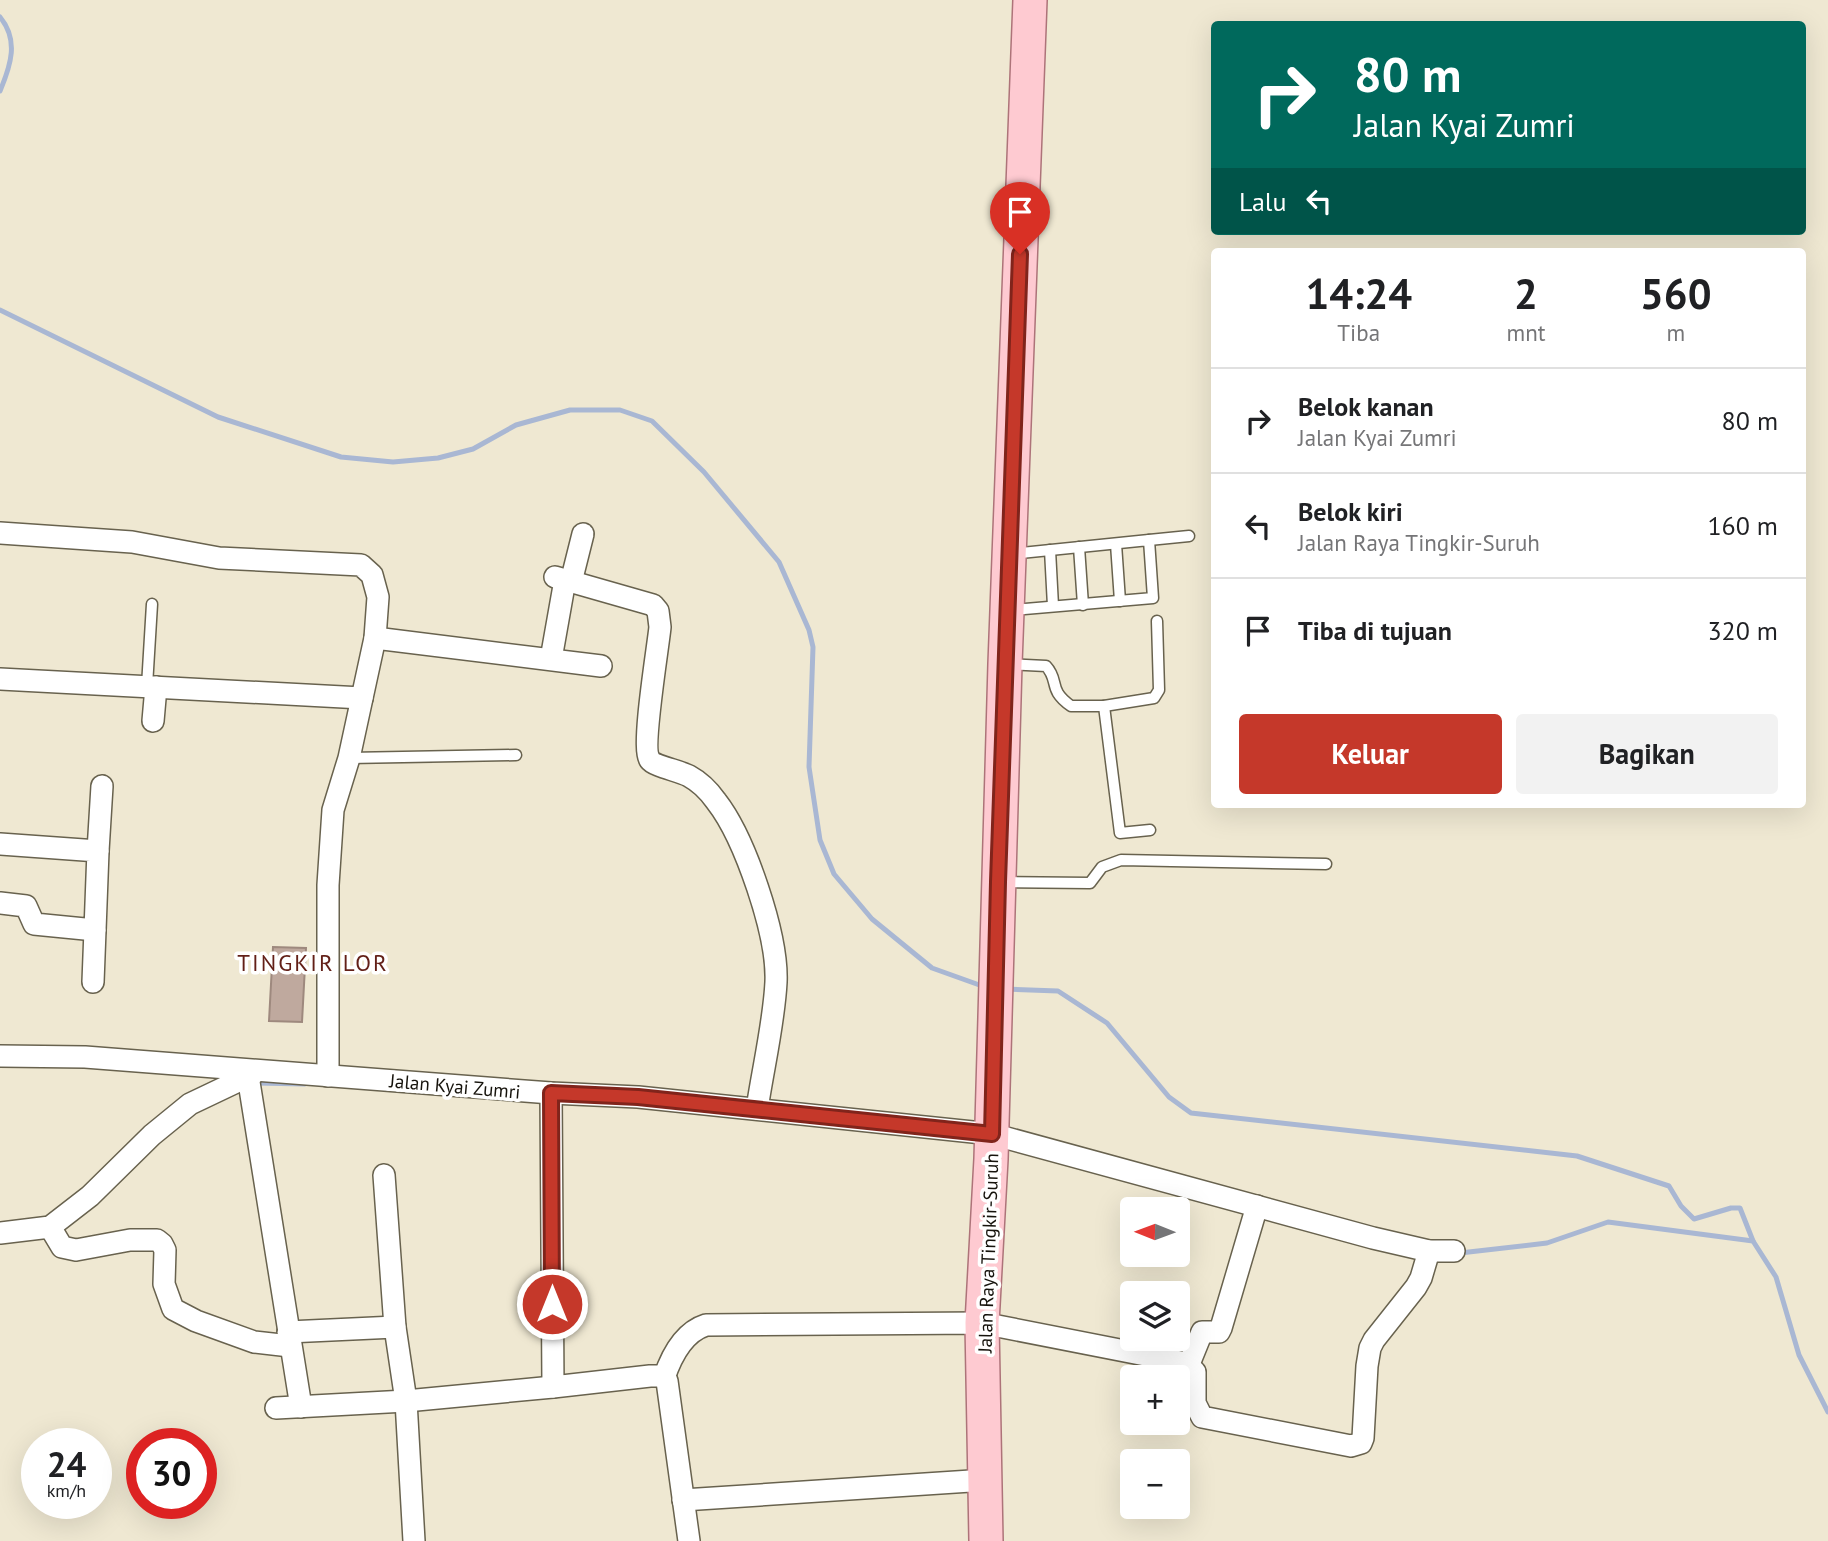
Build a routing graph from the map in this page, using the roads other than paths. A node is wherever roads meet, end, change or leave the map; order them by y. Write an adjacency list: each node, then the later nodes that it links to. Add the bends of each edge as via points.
1 (1026, 3): 9 (main road, Jalan Raya Tingkir-Suruh)
2 (0, 533): 17 (street, via 132,542 219,558 361,565 372,575 378,597)
3 (583, 534): 10 (street)
4 (1189, 536): 5 (lane)
5 (1149, 541): 6 (lane); 11 (lane, via 1153,598)
6 (1116, 544): 7 (lane); 11 (lane)
7 (1079, 547): 8 (lane); 13 (lane)
8 (1050, 550): 9 (lane); 14 (lane)
9 (1009, 555): 15 (main road, Jalan Raya Tingkir-Suruh)
10 (564, 579): 18 (street); 41 (street, via 657,609 660,627 648,726 650,760 691,777 729,820 747,859 770,935 776,981)
11 (1120, 601): 13 (lane)
12 (152, 604): 22 (lane)
13 (1083, 605): 14 (lane)
14 (1053, 606): 15 (lane)
15 (1007, 610): 19 (main road, Jalan Raya Tingkir-Suruh)
16 (1157, 621): 24 (lane, via 1157,695)
17 (375, 638): 18 (street); 23 (street)
18 (551, 659): 20 (street)
19 (1005, 664): 24 (lane, via 1046,666 1055,692 1071,706); 33 (main road, Jalan Raya Tingkir-Suruh)
20 (601, 666)
21 (0, 679): 22 (street)
22 (152, 687): 23 (street); 25 (street)
23 (362, 698): 27 (street)
24 (1104, 706): 29 (lane, via 1120,833)
25 (153, 721)
26 (516, 755): 27 (lane)
27 (349, 758): 39 (street, via 333,810 328,885)
28 (102, 786): 31 (street)
29 (1150, 830)
30 (0, 844): 31 (street)
31 (98, 850): 35 (street)
32 (1326, 864): 33 (lane, via 1121,860 1102,867 1090,883)
33 (998, 882): 42 (main road, Jalan Raya Tingkir-Suruh)
34 (0, 904): 35 (street, via 26,906 34,924)
35 (95, 930): 36 (street)
36 (93, 982)
37 (0, 1056): 38 (street, Jalan Kyai Zumri, via 85,1057)
38 (253, 1074): 39 (street, Jalan Kyai Zumri); 45 (street, via 190,1104); 51 (street)
39 (328, 1076): 40 (street, Jalan Kyai Zumri)
40 (551, 1101): 41 (street, Jalan Kyai Zumri, via 638,1097); 54 (street)
41 (757, 1109): 42 (street, Jalan Kyai Zumri)
42 (992, 1144): 44 (street, Jalan Kyai Zumri); 49 (main road, Jalan Raya Tingkir-Suruh)
43 (384, 1175): 50 (street)
44 (1254, 1215): 48 (street, Jalan Kyai Zumri); 52 (street, via 1222,1328 1202,1332)
45 (52, 1231): 46 (street); 51 (street, via 62,1247 76,1250 157,1240 165,1250 164,1284 173,1309 254,1342)
46 (0, 1233)
47 (1454, 1251): 48 (street, Jalan Kyai Zumri)
48 (1429, 1255): 52 (street, via 1416,1287 1370,1348 1363,1438 1358,1444 1348,1446 1202,1417 1195,1403 1196,1376)
49 (982, 1323): 52 (street); 53 (street, via 706,1325 688,1335); 58 (main road, Jalan Raya Tingkir-Suruh)
50 (395, 1327): 51 (street); 55 (street)
51 (289, 1339): 56 (street)
52 (1189, 1364)
53 (664, 1378): 54 (street); 59 (street, via 669,1386)
54 (553, 1387): 55 (street)
55 (406, 1401): 56 (street); 60 (street)
56 (301, 1407): 57 (street)
57 (275, 1408)
58 (986, 1480): 59 (street); 62 (main road, Jalan Raya Tingkir-Suruh)
59 (683, 1500): 61 (street)
60 (414, 1541)
61 (689, 1541)
62 (986, 1541)

